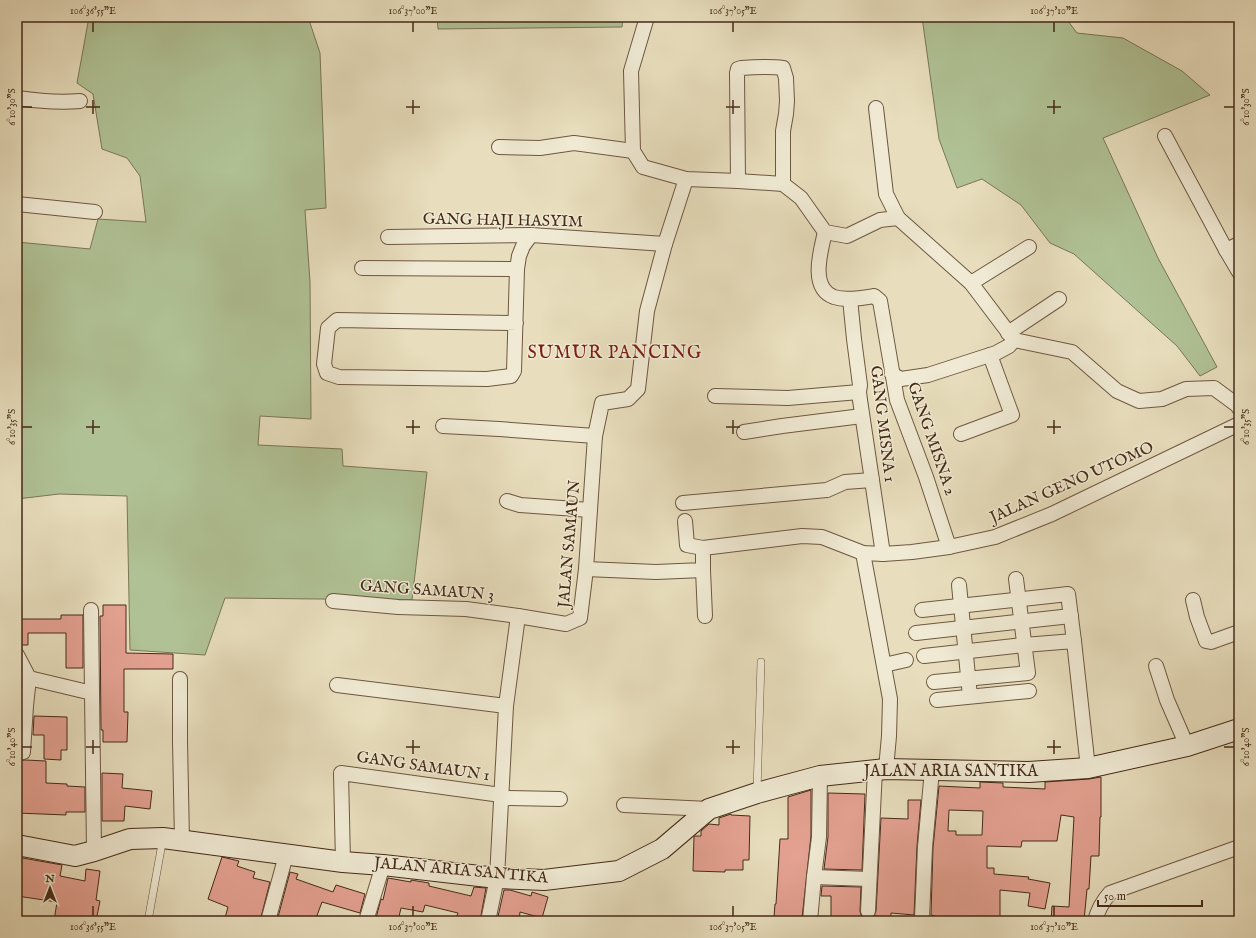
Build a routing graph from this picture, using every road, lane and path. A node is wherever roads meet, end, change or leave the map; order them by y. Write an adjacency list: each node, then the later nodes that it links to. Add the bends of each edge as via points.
1 (647, 17): 7 (street, via 630,71)
2 (17, 98): 3 (street, via 52,102)
3 (80, 101)
4 (876, 108): 13 (street, via 886,194)
5 (1165, 136): 20 (street)
6 (499, 147): 7 (street, via 540,148 574,143)
7 (633, 151): 8 (street, via 643,168)
8 (686, 179): 9 (street); 17 (street, JALAN SAMAUN)
9 (738, 181): 10 (street); 10 (street, via 737,72 738,69 761,66 783,68 786,78)
10 (783, 184): 14 (street, via 801,198)
11 (17, 204): 12 (street)
12 (94, 212)
13 (898, 218): 14 (street, via 880,220 847,236); 24 (street)
14 (825, 232): 25 (street, GANG MISNA 2, via 820,253 819,279 825,291 834,297)
15 (531, 235): 16 (street, GANG HAJI HASYIM); 17 (street, GANG HAJI HASYIM); 22 (street, via 523,246)
16 (388, 237)
17 (665, 244): 39 (street, JALAN SAMAUN, via 647,311 638,389 628,399 602,403)
18 (1239, 244): 20 (street)
19 (1029, 247): 24 (street)
20 (1226, 250): 23 (street)
21 (362, 268): 22 (street)
22 (517, 269): 27 (street)
23 (1239, 272)
24 (971, 283): 28 (street)
25 (850, 299): 30 (street, GANG MISNA 2, via 874,296 880,301); 31 (street, GANG MISNA 1)
26 (1059, 299): 28 (street)
27 (516, 323): 27 (street, via 514,371 511,376 487,380 339,377 327,374 324,364 328,328 337,320)
28 (1011, 337): 29 (street, via 1003,350); 33 (street, via 1072,352 1117,391 1139,401 1162,399 1186,389 1214,388)
29 (990, 355): 30 (street, via 928,375 901,378); 38 (street, via 1012,415)
30 (892, 374): 45 (street, GANG MISNA 2, via 897,400)
31 (859, 392): 32 (street, via 788,398); 34 (street, GANG MISNA 1)
32 (715, 396)
33 (1239, 408)
34 (862, 416): 37 (street); 40 (street, GANG MISNA 1)
35 (1239, 424): 45 (street, JALAN GENO UTOMO, via 1052,514 995,537)
36 (443, 426): 39 (street)
37 (744, 432)
38 (961, 434)
39 (595, 436): 43 (street, JALAN SAMAUN)
40 (872, 480): 42 (street, via 845,482 826,490); 48 (street, GANG MISNA 1)
41 (507, 501): 43 (street, via 520,505)
42 (683, 503)
43 (590, 510): 49 (street, JALAN SAMAUN)
44 (685, 521): 46 (street, via 687,545)
45 (950, 547): 48 (street, JALAN GENO UTOMO)
46 (703, 548): 47 (street, JALAN GENO UTOMO, via 802,536 822,537); 50 (street)
47 (863, 553): 48 (street, JALAN GENO UTOMO); 73 (street)
48 (883, 554)
49 (586, 569): 50 (street, via 656,572); 59 (street, JALAN SAMAUN, via 580,618 566,624)
50 (703, 570): 60 (street)
51 (1016, 579): 53 (street)
52 (959, 585): 56 (street)
53 (1018, 600): 56 (street); 61 (street, via 1068,594); 62 (street)
54 (1193, 600): 64 (street, via 1206,641 1211,642)
55 (333, 601): 59 (street, GANG SAMAUN 3, via 398,607 466,609)
56 (961, 606): 58 (street); 63 (street)
57 (91, 610): 81 (street)
58 (922, 610)
59 (518, 616): 84 (street)
60 (705, 616)
61 (1071, 616): 62 (street); 66 (street)
62 (1021, 621): 63 (street); 67 (street)
63 (963, 627): 65 (street); 68 (street)
64 (1239, 632)
65 (916, 633)
66 (1074, 641): 67 (street); 88 (street)
67 (1024, 645): 68 (street); 76 (street, via 1028,673)
68 (966, 651): 70 (street); 76 (street)
69 (17, 655): 75 (street)
70 (924, 656)
71 (906, 660): 73 (street)
72 (761, 662): 92 (lane)
73 (884, 665): 89 (street, via 890,699 889,736)
74 (1156, 666): 86 (street, via 1167,700)
75 (23, 677): 81 (street); 87 (street, via 26,706 24,752)
76 (968, 678): 78 (street); 82 (street)
77 (180, 679): 98 (street)
78 (934, 682)
79 (337, 685): 84 (street)
80 (1029, 691): 82 (street)
81 (92, 693): 101 (street)
82 (970, 696): 83 (street)
83 (937, 700)
84 (506, 706): 93 (street)
85 (1239, 729): 86 (street, JALAN ARIA SANTIKA)
86 (1187, 746): 88 (street, JALAN ARIA SANTIKA)
87 (17, 753)
88 (1088, 768): 90 (street, JALAN ARIA SANTIKA, via 1029,772)
89 (880, 770): 90 (street, JALAN ARIA SANTIKA); 91 (street, JALAN ARIA SANTIKA); 107 (street)
90 (932, 770): 109 (street)
91 (820, 776): 92 (street, JALAN ARIA SANTIKA); 105 (street, via 819,837)
92 (757, 793): 96 (street, JALAN ARIA SANTIKA)
93 (501, 797): 94 (street, GANG SAMAUN 1); 103 (street, GANG SAMAUN 1, via 341,773); 106 (street)
94 (560, 799)
95 (624, 805): 96 (street)
96 (709, 808): 106 (street, JALAN ARIA SANTIKA, via 662,849 619,871 544,880)
97 (163, 838): 98 (street, JALAN ARIA SANTIKA); 101 (street, JALAN ARIA SANTIKA, via 130,839); 110 (lane)
98 (182, 841): 102 (street, JALAN ARIA SANTIKA)
99 (17, 845): 101 (street, JALAN ARIA SANTIKA, via 75,856)
100 (1239, 847): 115 (street, via 1110,893 1098,910)
101 (94, 851)
102 (286, 855): 103 (street, JALAN ARIA SANTIKA); 111 (street)
103 (343, 862): 104 (street, JALAN ARIA SANTIKA)
104 (384, 865): 106 (street, JALAN ARIA SANTIKA); 112 (street)
105 (814, 876): 107 (street); 114 (street)
106 (496, 878): 113 (street)
107 (869, 879): 108 (street)
108 (868, 911)
109 (922, 918)
110 (148, 921)
111 (268, 921)
112 (366, 921)
113 (488, 921)
114 (810, 921)
115 (1095, 921)

